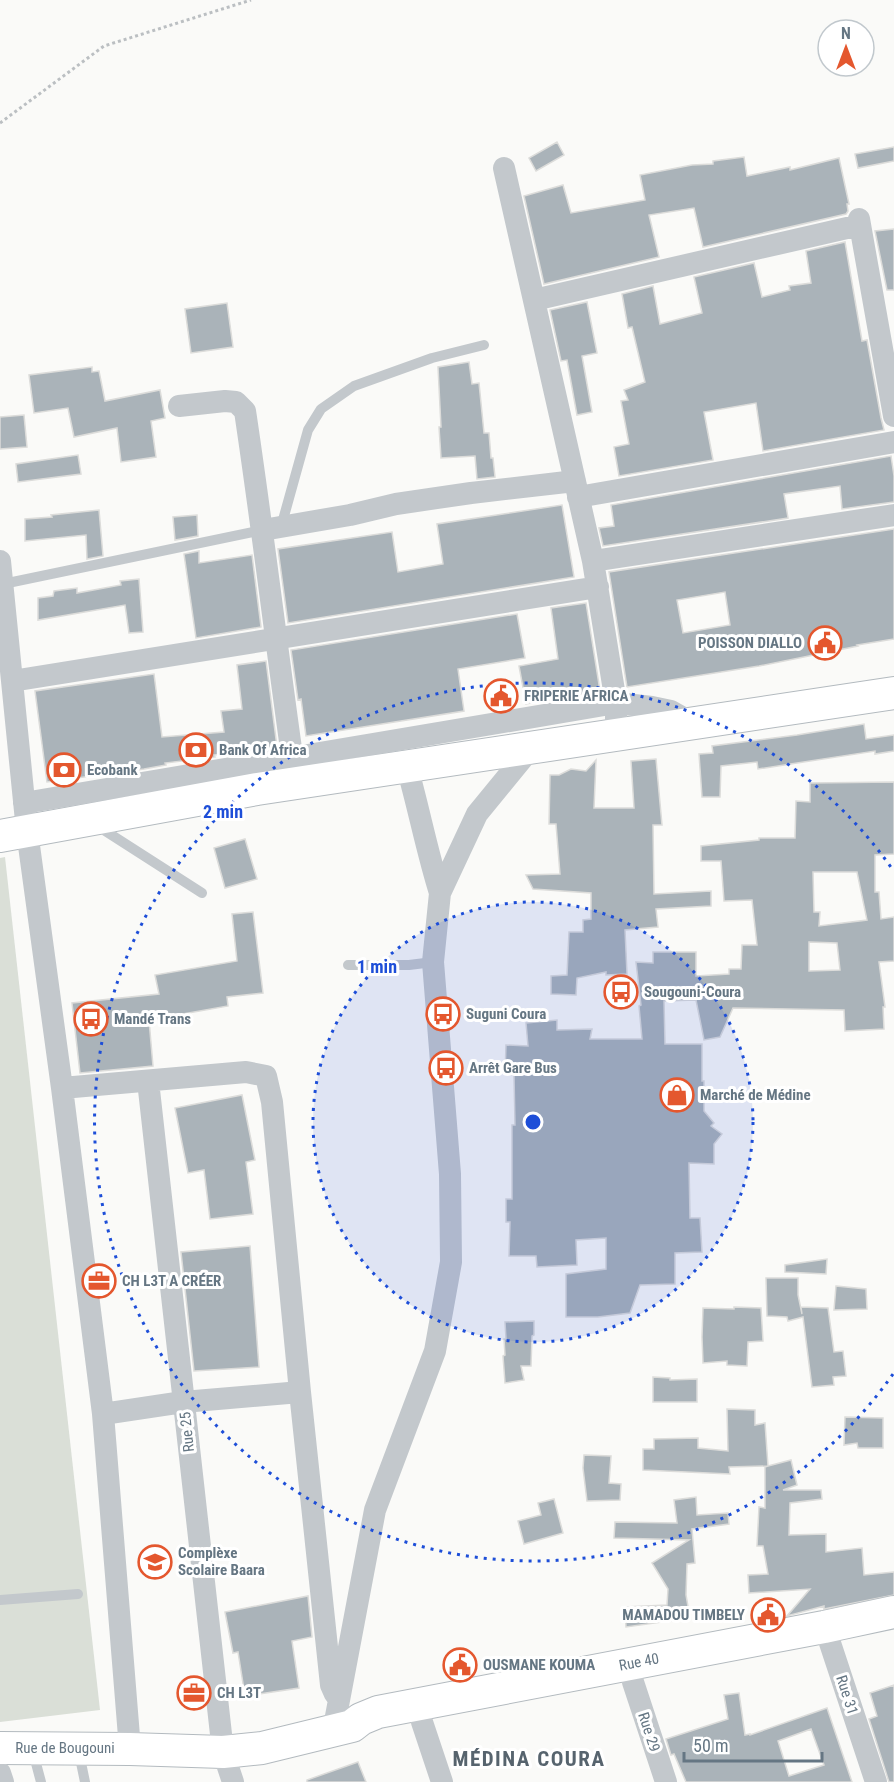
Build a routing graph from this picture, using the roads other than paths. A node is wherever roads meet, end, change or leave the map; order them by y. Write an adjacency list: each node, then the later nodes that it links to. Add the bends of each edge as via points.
1 (504, 168): 2 (street)
2 (534, 300): 5 (street, via 859,222); 7 (street)
3 (484, 345): 9 (lane, via 432,358 354,386 321,409 308,430)
4 (179, 406): 9 (street, via 225,401 236,402 245,411)
5 (894, 411)
6 (894, 442): 7 (street)
7 (577, 489): 9 (street, via 471,493); 11 (street)
8 (894, 515): 11 (street)
9 (272, 529): 12 (lane); 14 (street)
10 (0, 561): 12 (street)
11 (593, 561): 13 (street)
12 (1, 584): 15 (street)
13 (598, 587): 14 (street); 17 (street)
14 (276, 639): 15 (street); 22 (street)
15 (12, 681): 24 (street)
16 (894, 693): 18 (main road)
17 (616, 703): 18 (street, via 670,711); 19 (street); 22 (street)
18 (694, 724): 19 (main road)
19 (615, 735): 20 (main road)
20 (531, 748): 21 (main road); 26 (street, via 477,814)
21 (407, 767): 22 (main road); 26 (street)
22 (294, 770): 23 (main road, via 246,791); 24 (street)
23 (88, 820): 24 (main road); 25 (lane)
24 (17, 823): 30 (street)
25 (202, 893)
26 (440, 893): 27 (street)
27 (433, 962): 28 (lane); 40 (street, via 450,1174 451,1262 435,1351 375,1510)
28 (348, 965)
29 (148, 1081): 30 (street); 31 (street, via 246,1072 266,1076 272,1102); 32 (street, Rue 25)
30 (62, 1088): 33 (street)
31 (300, 1392): 32 (street); 40 (street, via 331,1685)
32 (183, 1402): 33 (street); 46 (street, Rue 25)
33 (103, 1414): 45 (street)
34 (78, 1594): 35 (lane)
35 (0, 1600)
36 (894, 1612): 40 (main road, Rue 40)
37 (894, 1629): 38 (main road, Rue 40)
38 (830, 1643): 39 (main road, Rue 40); 54 (street, Rue 31)
39 (633, 1682): 41 (main road, Rue 40); 53 (street, Rue 29)
40 (341, 1720): 41 (main road, Rue 40, via 362,1731); 46 (main road, Rue 40, via 262,1748)
41 (422, 1722): 52 (street)
42 (0, 1748): 43 (main road, Rue de Bougouni)
43 (32, 1748): 44 (main road, Rue de Bougouni); 49 (lane)
44 (78, 1749): 45 (main road, Rue de Bougouni); 50 (lane)
45 (130, 1749): 46 (main road, Rue 40)
46 (223, 1752): 51 (street, Rue 25)
47 (0, 1773): 48 (street)
48 (3, 1782)
49 (41, 1782)
50 (85, 1782)
51 (233, 1782)
52 (442, 1782)
53 (666, 1782)
54 (876, 1782)

